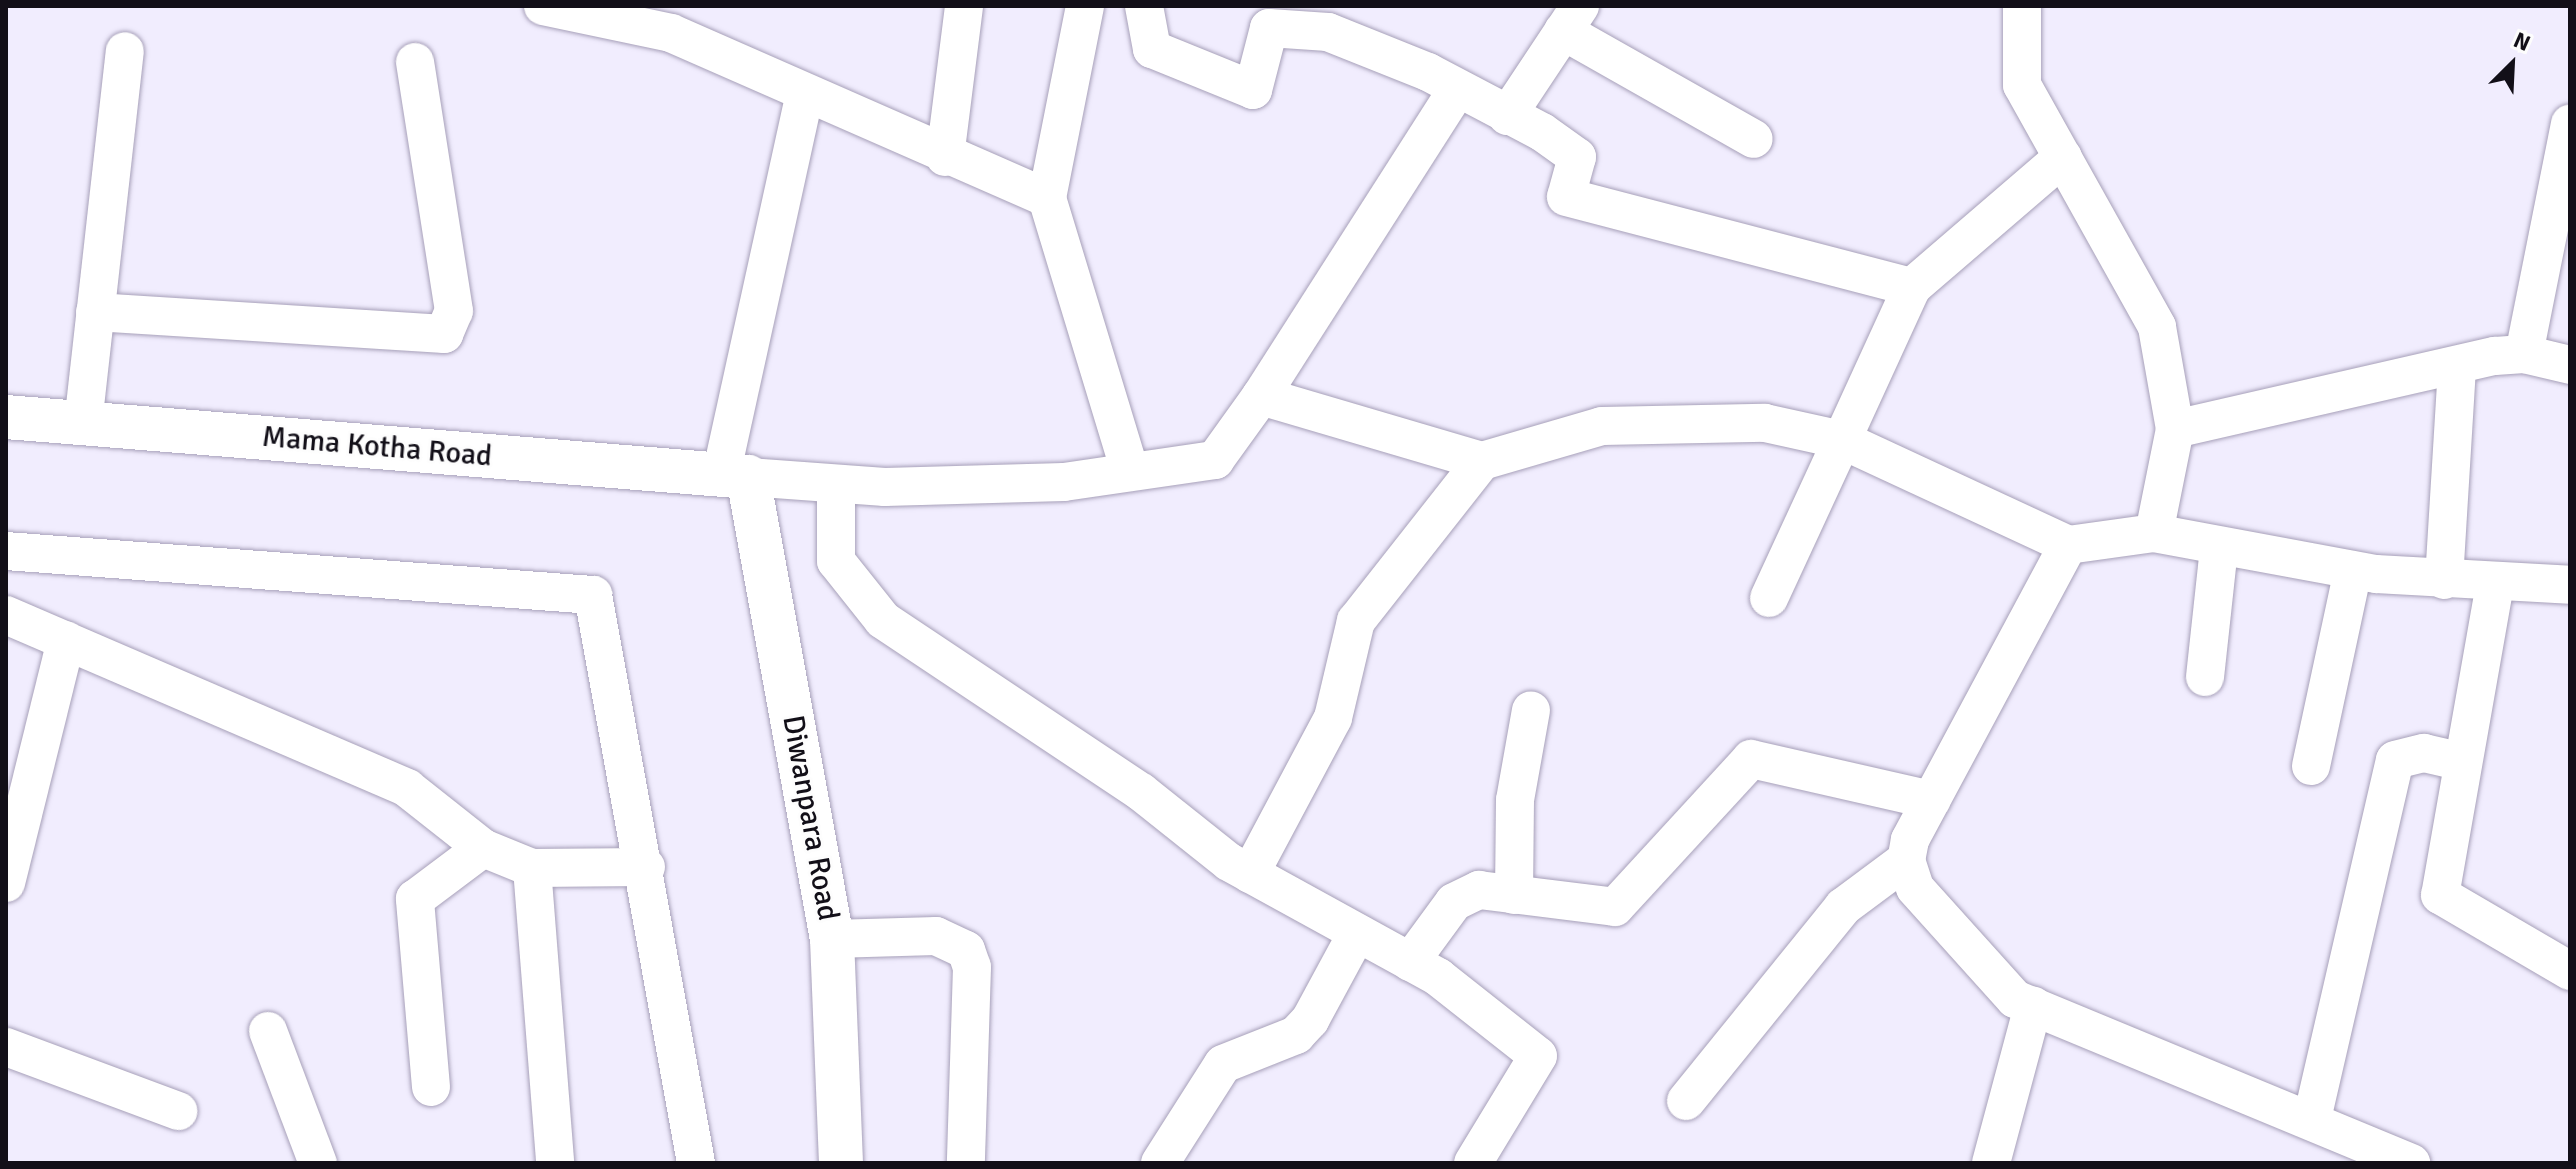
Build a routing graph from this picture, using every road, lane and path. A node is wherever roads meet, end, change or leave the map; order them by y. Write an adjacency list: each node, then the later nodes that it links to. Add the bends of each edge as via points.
1 (543, 6): 10 (street, via 671,33)
2 (964, 6): 14 (street)
3 (1085, 6): 16 (street)
4 (1144, 6): 9 (street, via 1152,49 1253,90 1269,28 1328,32)
5 (2022, 6): 15 (street, via 2022,85)
6 (1572, 18): 11 (street); 13 (street)
7 (125, 51): 18 (street)
8 (415, 62): 18 (street, via 454,311 444,334)
9 (1457, 90): 11 (street); 22 (street)
10 (805, 94): 14 (street); 29 (street)
11 (1507, 116): 17 (street, via 1577,157 1566,197)
12 (2570, 124): 19 (street)
13 (1754, 139)
14 (945, 157): 16 (street)
15 (2063, 157): 17 (street); 25 (street, via 2157,327)
16 (1047, 198): 28 (street)
17 (1912, 287): 26 (street)
18 (95, 312): 24 (street)
19 (2524, 354): 20 (street); 21 (street)
20 (2457, 365): 25 (street); 36 (street)
21 (2570, 365)
22 (1261, 396): 27 (street); 28 (street, via 1215,460)
23 (6, 417): 24 (street, Mama Kotha Road)
24 (83, 424): 29 (street, Mama Kotha Road)
25 (2175, 429): 31 (street)
26 (1842, 440): 27 (street, via 1765,423 1602,426); 32 (street); 39 (street)
27 (1482, 461): 51 (street, via 1356,621 1333,718)
28 (1130, 472): 30 (street, via 1049,482)
29 (734, 476): 30 (street); 55 (street, Diwanpara Road)
30 (836, 484): 51 (street, via 836,561 883,620 1141,792)
31 (2154, 533): 32 (street, via 2117,544); 33 (street)
32 (2068, 545): 46 (street)
33 (2219, 548): 35 (street); 42 (street)
34 (6, 551): 49 (street, via 593,595)
35 (2353, 570): 36 (street); 45 (street)
36 (2444, 580): 37 (street)
37 (2495, 584): 38 (street); 44 (street)
38 (2570, 585)
39 (1769, 598)
40 (6, 615): 41 (street)
41 (66, 640): 47 (street, via 407,788); 52 (street)
42 (2205, 677)
43 (1531, 710): 53 (street, via 1515,800)
44 (2463, 762): 57 (street, via 2440,895); 64 (street, via 2424,753 2395,760)
45 (2311, 766)
46 (1931, 800): 48 (street); 53 (street, via 1751,759 1615,907)
47 (483, 848): 50 (street); 61 (street, via 415,899)
48 (1906, 860): 58 (street, via 1915,888 2015,999); 62 (street, via 1843,907)
49 (646, 867): 50 (street); 67 (street)
50 (532, 868): 66 (street)
51 (1250, 874): 54 (street)
52 (6, 883)
53 (1514, 895): 56 (street, via 1464,894)
54 (1357, 933): 56 (street); 70 (street, via 1310,1020 1296,1035 1223,1064)
55 (832, 939): 68 (street, Diwanpara Road); 69 (street, via 936,936 966,950 972,967)
56 (1410, 962): 71 (street, via 1538,1056)
57 (2570, 971)
58 (2033, 1006): 64 (street); 72 (street)
59 (268, 1031): 65 (street)
60 (6, 1047): 63 (street)
61 (431, 1087)
62 (1686, 1101)
63 (178, 1111)
64 (2312, 1119): 73 (street)
65 (318, 1163)
66 (555, 1163)
67 (696, 1163)
68 (841, 1163)
69 (966, 1163)
70 (1160, 1163)
71 (1473, 1163)
72 (1991, 1163)
73 (2411, 1163)

